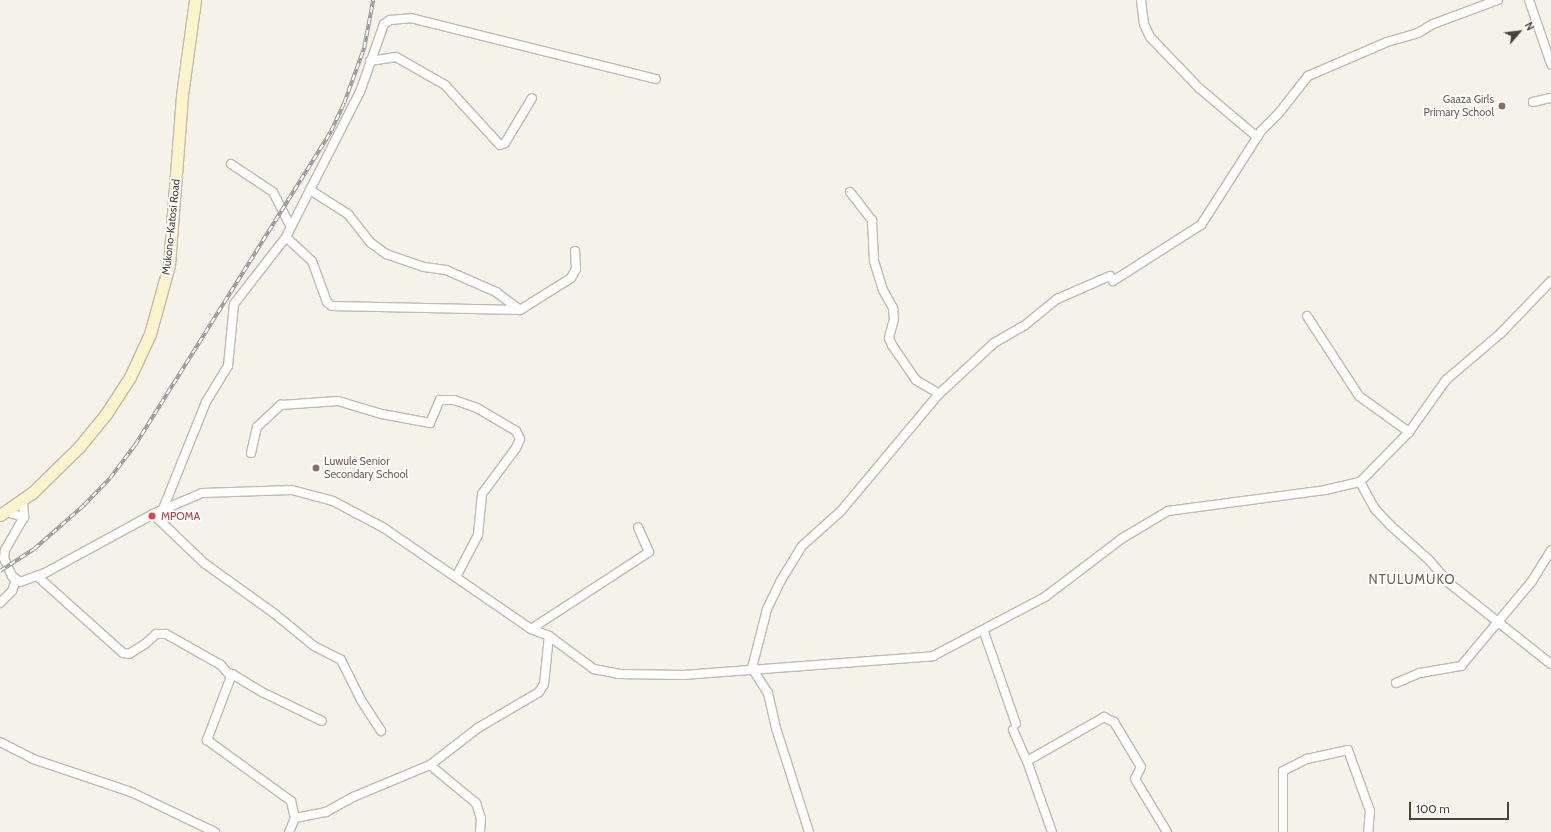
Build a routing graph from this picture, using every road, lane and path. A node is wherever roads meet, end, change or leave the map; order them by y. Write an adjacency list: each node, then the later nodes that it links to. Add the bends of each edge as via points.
1 (195, 0): 25 (main road, Mukono-Katosi Road, via 182,95 169,265 150,334 130,377 106,414 79,447)
2 (1141, 0): 11 (street, via 1144,24 1150,37 1199,88)
3 (1498, 0): 11 (street, via 1433,24 1418,33 1387,42 1308,76)
4 (1528, 0): 6 (street)
5 (370, 61): 7 (street, via 384,24 390,20 411,18); 8 (street, via 396,57 445,85 500,145 505,143); 13 (street, via 360,92)
6 (1551, 64)
7 (655, 79)
8 (532, 98)
9 (1551, 98): 10 (street)
10 (1533, 102)
11 (1258, 137): 21 (street, via 1201,225 1112,278 1057,299 1024,326 994,343)
12 (231, 164): 15 (street, via 273,192)
13 (310, 190): 15 (street); 19 (street, via 348,214 371,243 386,254 424,267 446,270 496,292)
14 (850, 192): 21 (street, via 872,220 874,261 883,290 893,308 894,319 889,338 892,345 916,380)
15 (291, 227): 16 (street)
16 (286, 237): 19 (street, via 312,261 327,302 332,306); 26 (street, via 234,304 228,366 206,402)
17 (575, 251): 19 (street, via 576,269 571,278)
18 (1551, 281): 22 (street, via 1501,333 1446,380)
19 (520, 310)
20 (1307, 316): 22 (street, via 1359,396)
21 (939, 394): 42 (street, via 841,511 802,546 767,609)
22 (1409, 432): 24 (street)
23 (251, 453): 34 (street, via 257,427 281,405 338,400 382,414 430,423 440,400 454,400 477,408 516,432 520,439 482,494 478,535)
24 (1360, 482): 37 (street, via 1375,508 1390,525 1449,583); 39 (street, via 1325,490 1168,511 1121,539 1045,597)
25 (23, 501): 27 (main road, Mukono-Katosi Road); 29 (street)
26 (163, 509): 28 (street); 34 (street, via 202,493 292,490 333,501 378,525)
27 (3, 514): 29 (street)
28 (153, 514): 33 (street, via 82,555); 46 (street, via 204,563 275,614 314,646 341,660 361,700)
29 (24, 517): 31 (street)
30 (638, 527): 38 (street, via 649,552)
31 (2, 552): 35 (street, via 6,568)
32 (1551, 552): 37 (street, via 1532,581)
33 (37, 576): 35 (street, via 24,582); 43 (street, via 123,653 129,654 156,634 166,634 221,665 231,677)
34 (456, 577): 38 (street)
35 (16, 580): 36 (street, via 12,590)
36 (0, 603)
37 (1497, 622): 41 (street); 44 (street, via 1461,666 1420,673)
38 (530, 629): 40 (street)
39 (984, 632): 42 (street, via 933,656); 48 (street)
40 (549, 636): 42 (street, via 594,669 619,674 683,675); 49 (street, via 544,684 539,692 478,728)
41 (1551, 664)
42 (752, 668): 54 (street, via 768,693 776,728)
43 (232, 674): 45 (street, via 264,693); 50 (street, via 207,740 291,801)
44 (1396, 683)
45 (322, 721)
46 (381, 731)
47 (0, 742): 51 (street, via 33,759 131,792)
48 (1027, 760): 55 (street); 56 (street, via 1104,717 1114,722 1141,767 1135,779)
49 (430, 765): 50 (street, via 353,797 326,812); 53 (street, via 476,803 481,818)
50 (295, 818): 52 (street)
51 (215, 832)
52 (289, 832)
53 (480, 832)
54 (809, 832)
55 (1052, 832)
56 (1167, 832)
57 (1283, 832): 58 (street, via 1283,771 1307,759 1348,750 1370,811)
58 (1368, 832)

